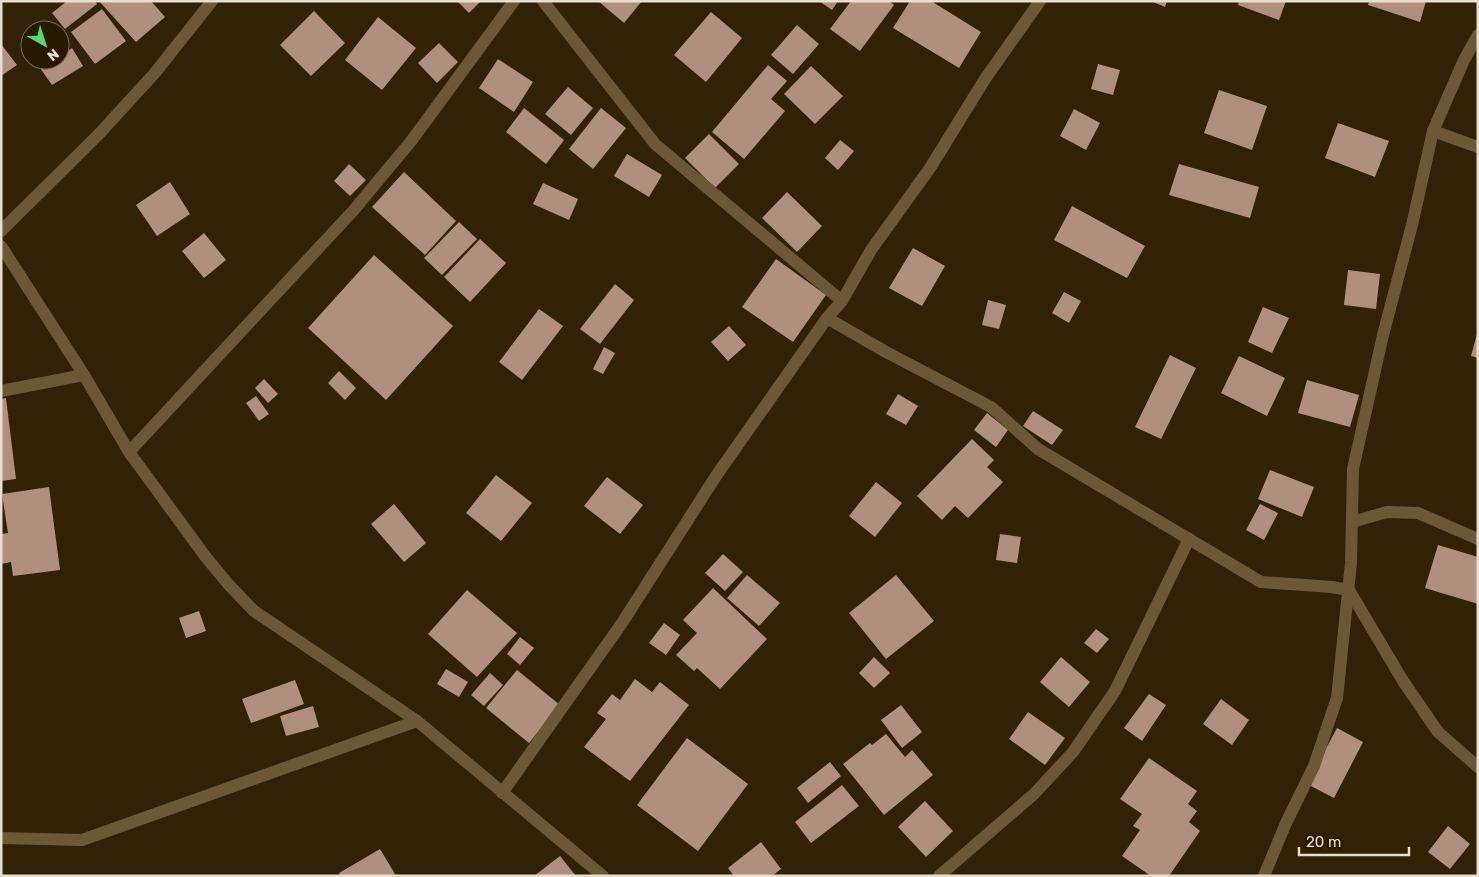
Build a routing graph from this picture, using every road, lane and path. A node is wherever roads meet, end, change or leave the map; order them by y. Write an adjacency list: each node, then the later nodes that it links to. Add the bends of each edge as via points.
1 (212, 1): 8 (street, via 154,74)
2 (514, 1): 14 (street, via 412,140 353,211)
3 (543, 1): 10 (street, via 655,144)
4 (1040, 1): 10 (street, via 930,168 871,250)
5 (1478, 35): 6 (street)
6 (1433, 131): 7 (street); 15 (street, via 1353,469)
7 (1478, 147)
8 (1, 232)
9 (1, 246): 12 (street)
10 (842, 301): 11 (street)
11 (828, 318): 16 (street, via 990,407 1038,449); 21 (street, via 716,476 622,623)
12 (84, 375): 13 (street); 14 (street)
13 (1, 392)
14 (129, 452): 19 (street, via 205,556 254,611)
15 (1352, 522): 17 (street, via 1387,512 1418,513); 18 (street)
16 (1189, 539): 18 (street, via 1261,582); 24 (street, via 1114,691 1074,752 1034,794)
17 (1478, 540)
18 (1349, 590): 20 (street, via 1403,681 1438,732); 25 (street, via 1337,698 1314,766)
19 (417, 721): 21 (street); 22 (street, via 82,840)
20 (1478, 767)
21 (502, 793): 23 (street)
22 (1, 838)
23 (603, 876)
24 (939, 876)
25 (1264, 876)

